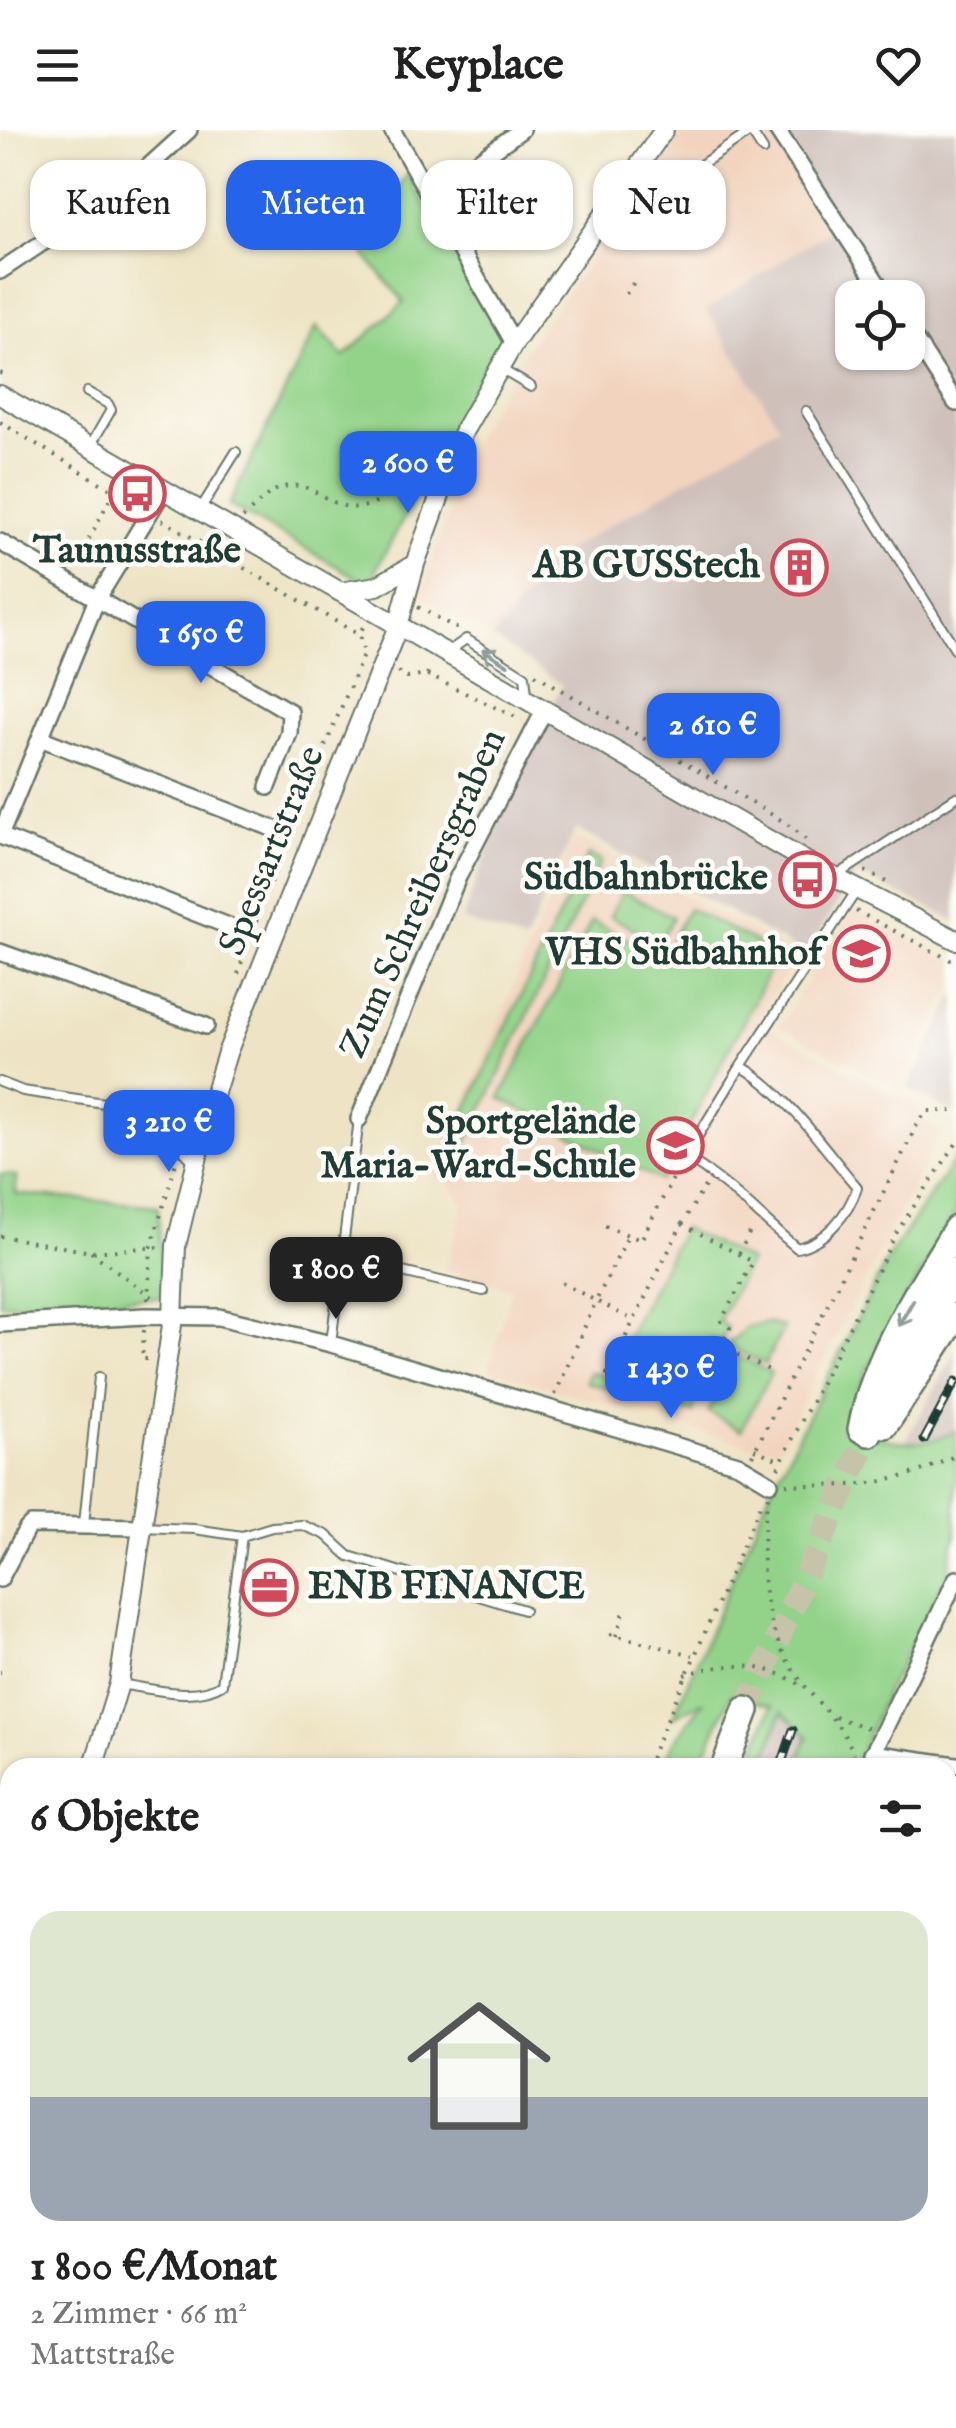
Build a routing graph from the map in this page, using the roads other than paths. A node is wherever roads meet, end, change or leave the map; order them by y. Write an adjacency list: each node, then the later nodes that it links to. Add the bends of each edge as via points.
1 (189, 130): 12 (street, via 126,187)
2 (392, 130): 10 (street)
3 (521, 130): 8 (street)
4 (664, 130): 14 (street, Spessartstraße)
5 (777, 130): 13 (street)
6 (753, 131): 7 (lane); 9 (lane)
7 (763, 150)
8 (479, 160)
9 (708, 160)
10 (421, 178)
11 (462, 250): 14 (street)
12 (0, 271)
13 (874, 280)
14 (514, 343): 16 (street, Spessartstraße)
15 (925, 356): 20 (street)
16 (500, 368): 17 (lane); 27 (street, Spessartstraße, via 463,432)
17 (530, 388)
18 (87, 392): 22 (lane, via 110,410)
19 (0, 395): 22 (street)
20 (956, 403)
21 (806, 411): 31 (lane)
22 (89, 448): 24 (street)
23 (236, 452): 25 (lane)
24 (163, 491): 25 (street); 29 (street)
25 (203, 504): 28 (street)
26 (0, 542): 29 (street)
27 (415, 564): 28 (street, via 377,586); 30 (street, Spessartstraße)
28 (340, 592): 30 (street)
29 (97, 599): 33 (street); 34 (street, via 290,712)
30 (398, 626): 32 (street, via 527,700); 47 (street, Spessartstraße, via 227,1053)
31 (956, 650)
32 (540, 718): 38 (street); 46 (street, Zum Schreibersgraben, via 458,877)
33 (40, 738): 36 (street); 37 (street)
34 (268, 787)
35 (956, 797): 38 (lane)
36 (277, 830)
37 (0, 836): 40 (street)
38 (834, 877): 39 (street)
39 (852, 898): 41 (street); 44 (lane)
40 (241, 931)
41 (956, 940)
42 (0, 952): 43 (street)
43 (206, 1026)
44 (741, 1066): 44 (lane, via 684,1157 713,1173 797,1248 807,1246 842,1216 856,1187 784,1101)
45 (0, 1082): 47 (lane, via 144,1109)
46 (359, 1119): 49 (lane, Zum Schreibersgraben)
47 (196, 1164): 53 (street, Spessartstraße, via 176,1246)
48 (956, 1229): 57 (highway, one-way to 57, via 891,1338 868,1392)
49 (343, 1258): 51 (lane); 55 (lane, Zum Schreibersgraben)
50 (956, 1271): 57 (highway)
51 (483, 1291)
52 (956, 1316): 57 (highway, via 906,1397)
53 (173, 1318): 54 (street); 55 (street, via 219,1317); 60 (street, Spessartstraße)
54 (0, 1324)
55 (331, 1344): 58 (street, via 748,1469)
56 (99, 1377): 59 (lane)
57 (869, 1433)
58 (770, 1483)
59 (84, 1524): 60 (street); 62 (street, via 32,1525)
60 (141, 1526): 61 (lane); 65 (street, Spessartstraße)
61 (242, 1536): 64 (lane, via 302,1525 349,1556); 65 (lane, via 222,1684 195,1692)
62 (0, 1579)
63 (956, 1579): 69 (street)
64 (524, 1610)
65 (119, 1684): 67 (street, Spessartstraße)
66 (746, 1710): 68 (highway)
67 (97, 1758)
68 (728, 1758)
69 (865, 1758)

